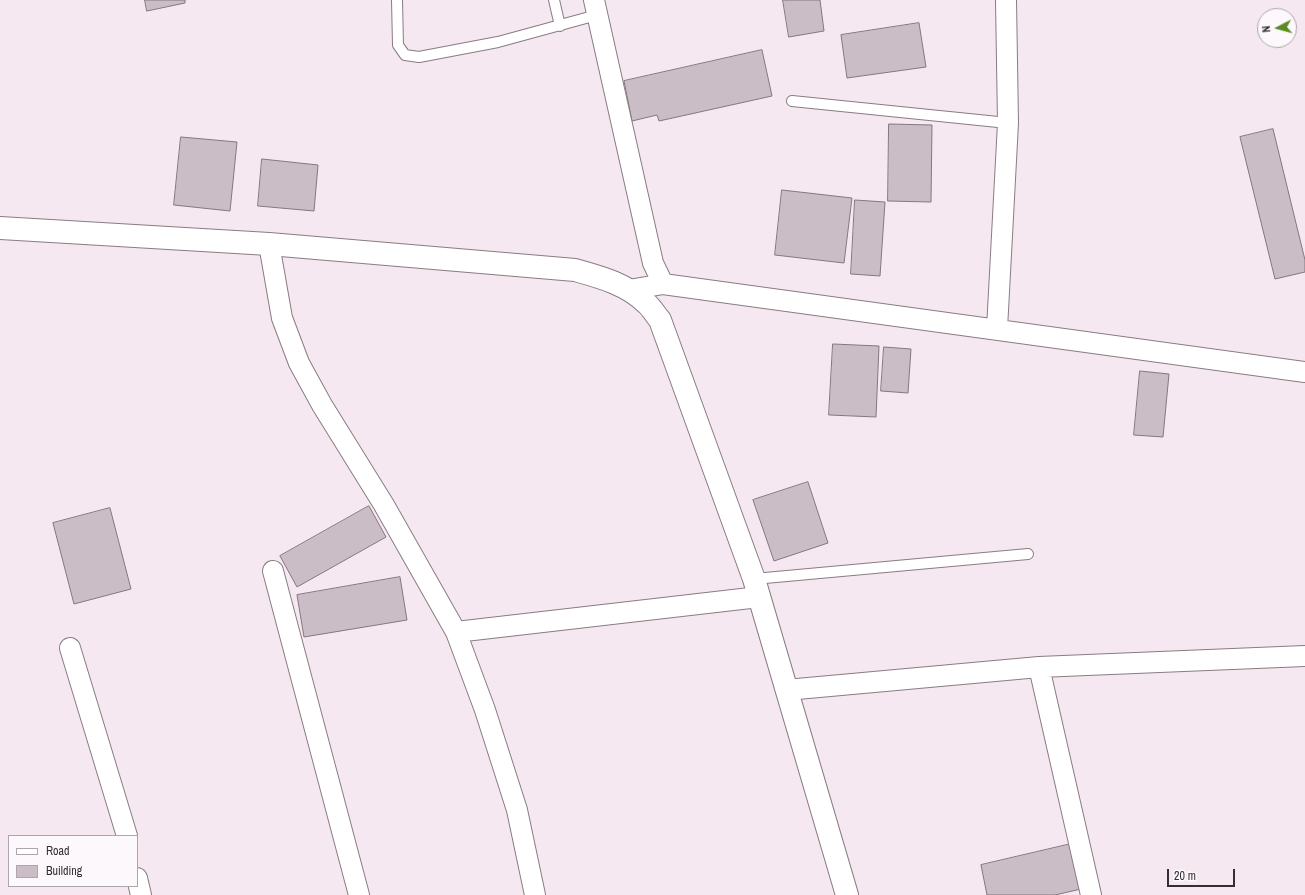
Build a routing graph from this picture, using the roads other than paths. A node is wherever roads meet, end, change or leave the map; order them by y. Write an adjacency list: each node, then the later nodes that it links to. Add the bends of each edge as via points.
1 (397, 0): 5 (lane, via 398,45 405,55 419,57 498,42)
2 (554, 0): 5 (lane)
3 (1006, 0): 7 (street)
4 (595, 8): 5 (lane); 10 (street, via 652,263)
5 (560, 26)
6 (792, 101): 7 (lane)
7 (1008, 122): 12 (street)
8 (0, 228): 9 (street)
9 (269, 244): 11 (street, via 575,270 603,278); 17 (street, via 282,318 299,363)
10 (663, 284): 11 (street); 12 (street)
11 (629, 290): 16 (street, via 647,303 660,320)
12 (997, 329): 13 (street)
13 (1305, 372)
14 (1028, 554): 16 (lane)
15 (273, 571): 25 (street)
16 (757, 588): 17 (street); 21 (street)
17 (456, 632): 26 (street, via 485,710 517,810)
18 (70, 648): 22 (street)
19 (1305, 656): 20 (street)
20 (1039, 667): 21 (street); 28 (street)
21 (786, 690): 27 (street)
22 (127, 835)
23 (138, 882): 24 (street)
24 (141, 895)
25 (359, 895)
26 (535, 895)
27 (847, 895)
28 (1091, 895)

